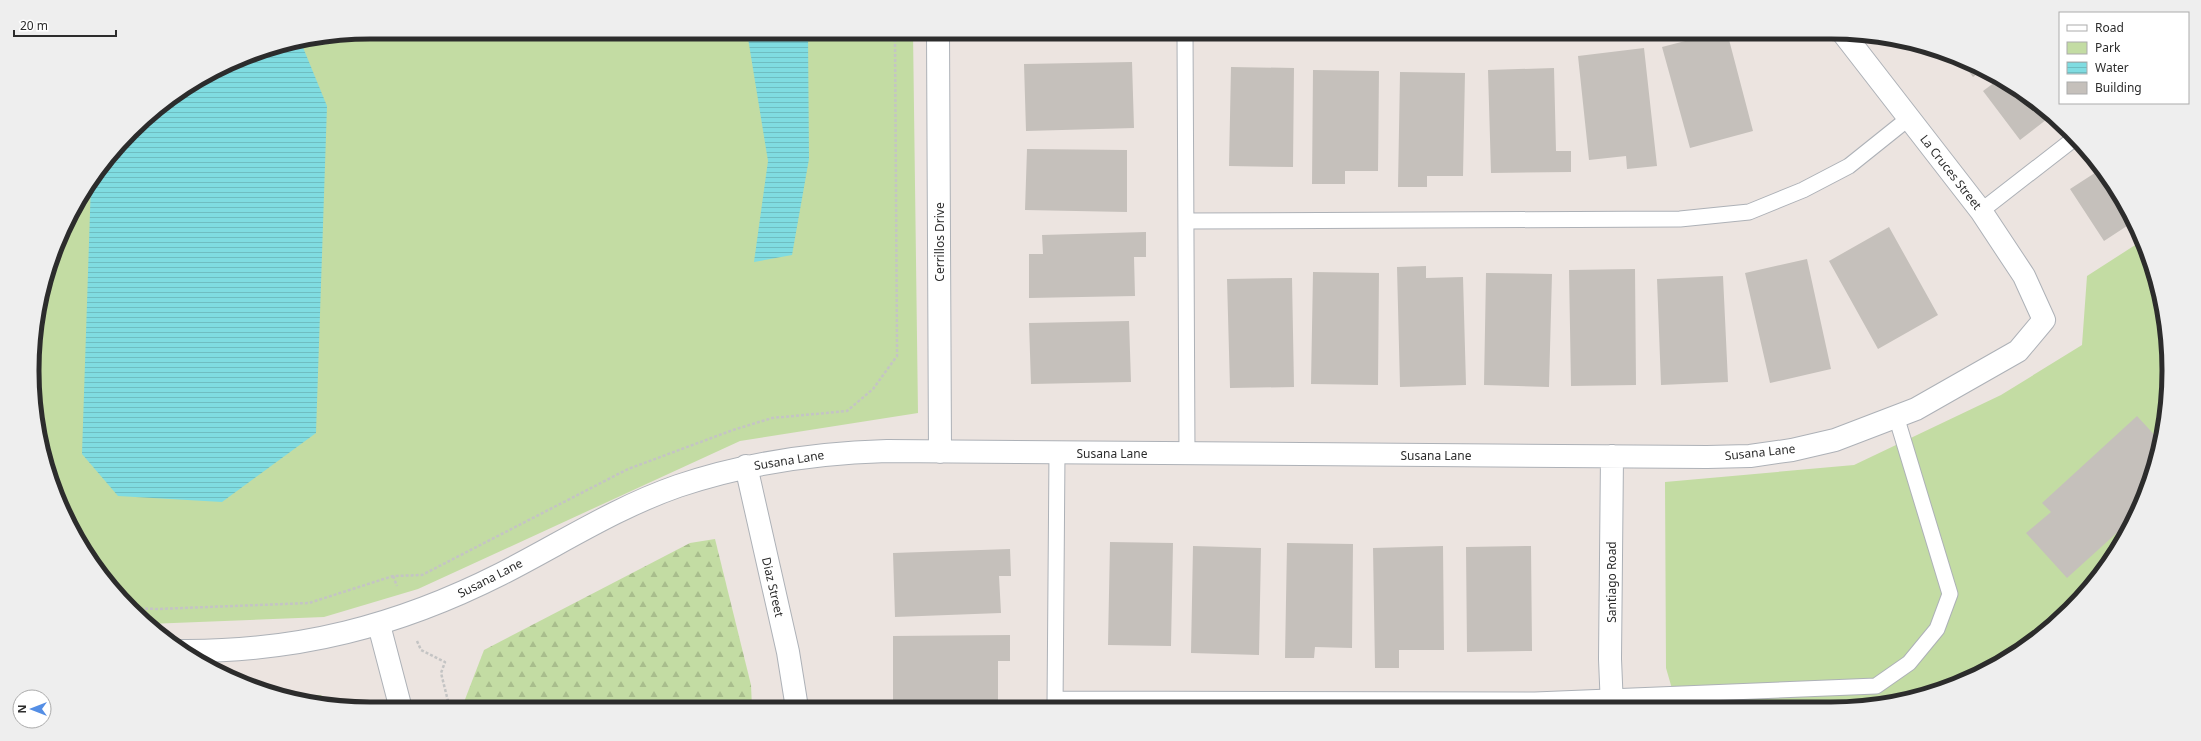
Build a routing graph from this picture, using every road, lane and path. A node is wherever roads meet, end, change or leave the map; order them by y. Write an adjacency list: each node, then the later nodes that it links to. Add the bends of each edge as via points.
1 (894, 39): 16 (path, via 897,356 873,388 847,411 772,418 628,469 422,575)
2 (938, 39): 11 (street, Cerrillos Drive)
3 (1185, 39): 8 (lane)
4 (1848, 40): 5 (street, La Cruces Street)
5 (1909, 118): 7 (street, La Cruces Street); 8 (lane, via 1849,166 1803,190 1750,212 1680,219)
6 (2070, 142): 7 (lane)
7 (1981, 211): 9 (street, La Cruces Street, via 2024,276)
8 (1186, 221): 13 (lane)
9 (2044, 320): 10 (street, Susana Lane, via 2018,350 1916,409)
10 (1896, 416): 14 (street, Susana Lane, via 1835,440 1792,450 1743,456); 21 (lane, via 1950,594 1937,630 1909,663 1876,686)
11 (940, 452): 12 (street, Susana Lane); 15 (street, Susana Lane, via 840,453)
12 (1057, 453): 13 (street, Susana Lane); 25 (lane)
13 (1187, 454): 14 (street, Susana Lane)
14 (1612, 456): 21 (street, Santiago Road)
15 (746, 466): 18 (street, Susana Lane, via 677,486 644,499 581,529 463,593); 24 (street, Diaz Street, via 788,652)
16 (393, 576): 17 (path, via 309,603); 18 (path)
17 (140, 608)
18 (408, 615): 19 (street, Susana Lane); 23 (path, via 421,650 445,662 440,673)
19 (380, 625): 20 (street, Susana Lane, via 288,645); 22 (street)
20 (193, 651)
21 (1612, 701): 26 (lane)
22 (399, 702)
23 (448, 702)
24 (796, 702)
25 (1055, 702)
26 (1215, 702)

